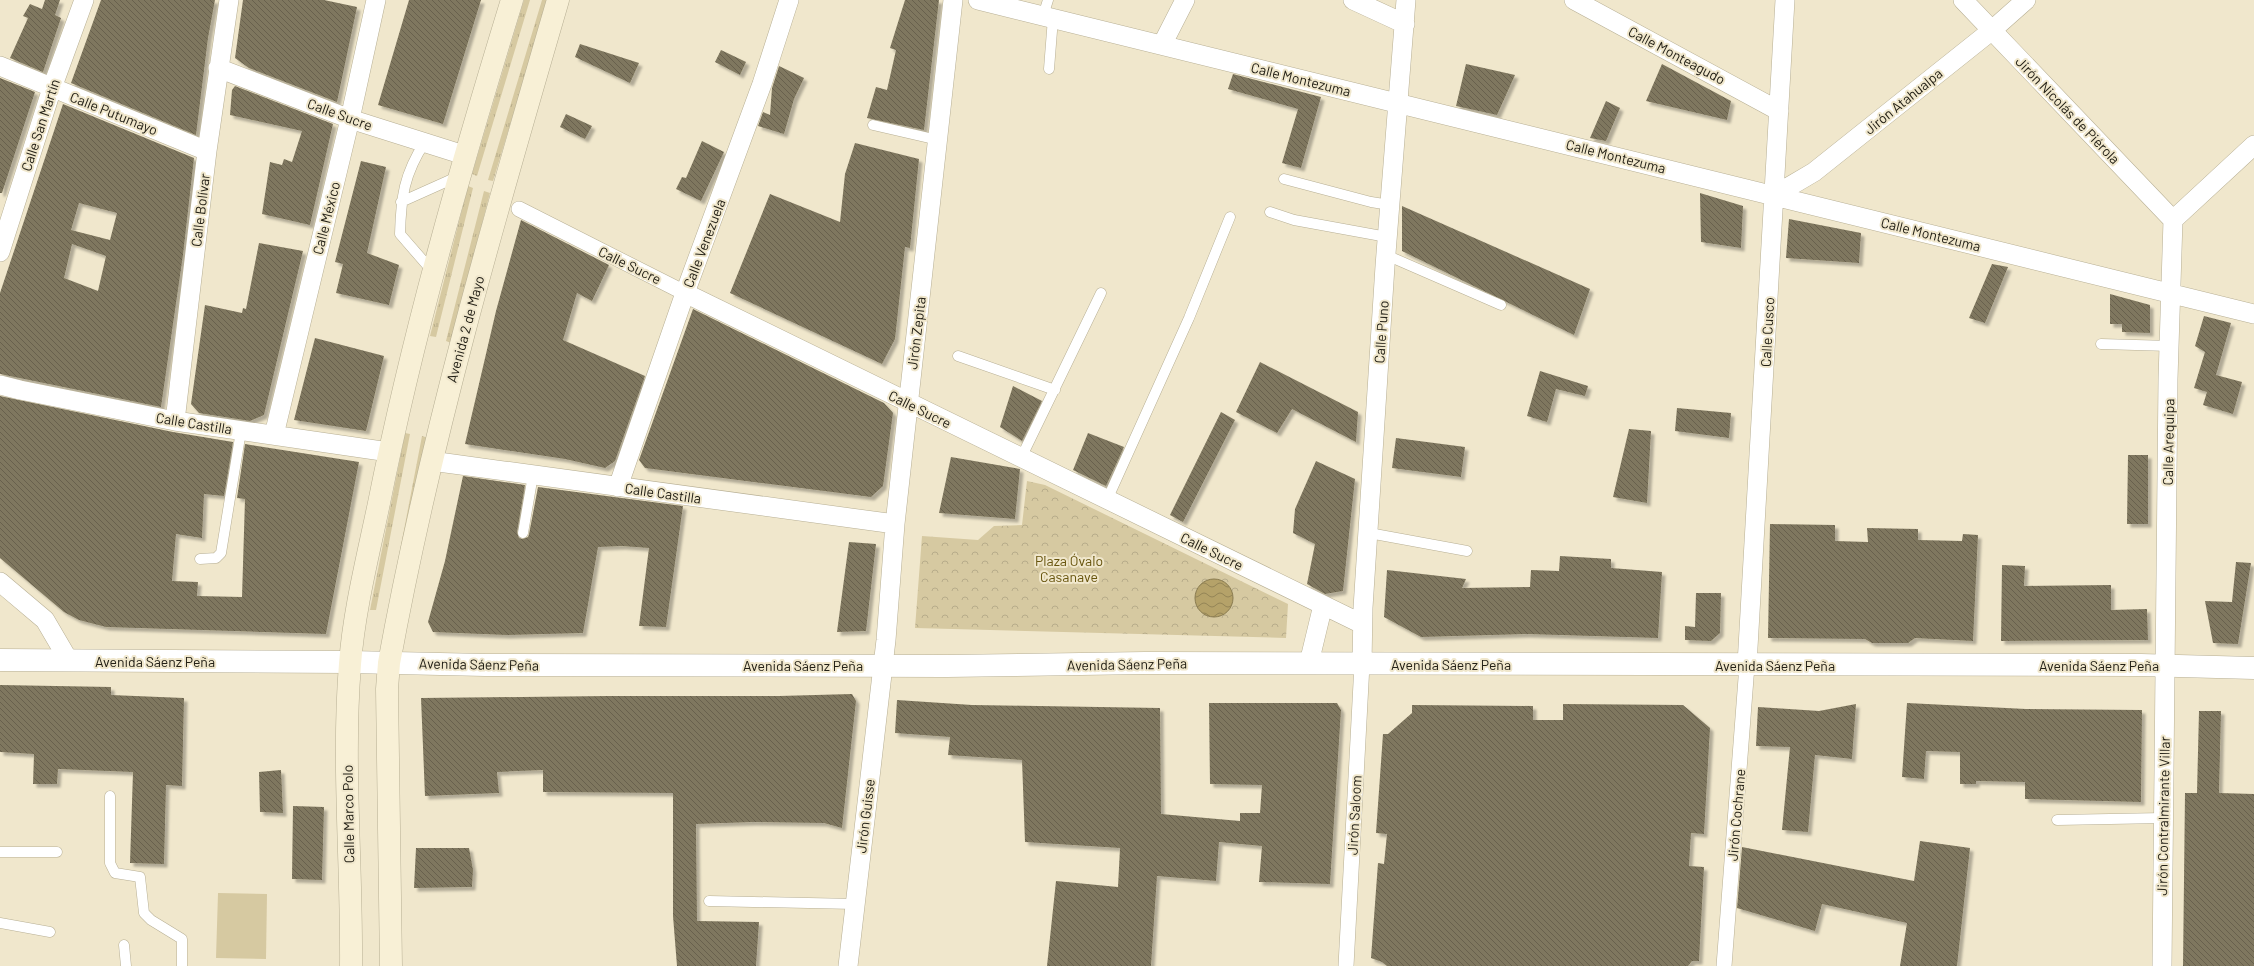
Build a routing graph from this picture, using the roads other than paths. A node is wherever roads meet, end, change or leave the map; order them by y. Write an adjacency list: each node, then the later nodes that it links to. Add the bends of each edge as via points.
1 (84, 0): 23 (street, Calle San Martín)
2 (228, 0): 21 (street, Calle Bolívar)
3 (376, 0): 26 (street, Calle México)
4 (512, 0): 32 (main road)
5 (558, 0): 61 (main road, Avenida 2 de Mayo, via 487,247)
6 (789, 0): 45 (street, Calle Venezuela, via 729,178)
7 (953, 0): 28 (street, Jirón Zepita)
8 (978, 0): 16 (street, Calle Montezuma)
9 (1185, 0): 19 (street)
10 (1353, 0): 17 (street)
11 (1406, 0): 17 (street, Calle Puno)
12 (1574, 0): 25 (street, Calle Monteagudo)
13 (1785, 0): 25 (street, Calle Cusco)
14 (1963, 0): 18 (street, Jirón Nicolás de Piérola)
15 (2026, 0): 18 (street, Jirón Atahualpa)
16 (1048, 11): 19 (street, Calle Montezuma); 22 (lane)
17 (1405, 24): 24 (street, Calle Puno)
18 (1991, 31): 35 (street, Jirón Atahualpa, via 1814,172); 41 (street, Jirón Nicolás de Piérola)
19 (1162, 45): 24 (street, Calle Montezuma)
20 (0, 66): 23 (street, Calle Putumayo)
21 (218, 68): 26 (street, Calle Sucre); 31 (street, Calle Bolívar)
22 (1048, 69)
23 (52, 88): 31 (street, Calle Putumayo); 43 (street, Calle San Martín)
24 (1399, 104): 35 (street, Calle Montezuma); 37 (street, Calle Puno)
25 (1779, 111): 35 (street, Calle Cusco)
26 (350, 119): 29 (street, Calle Sucre); 58 (street, Calle México)
27 (873, 125): 28 (lane)
28 (938, 140): 55 (street, Jirón Zepita)
29 (425, 142): 32 (street, Calle Sucre); 36 (lane, via 412,162)
30 (2254, 145): 41 (street)
31 (207, 150): 56 (street, Calle Bolívar)
32 (464, 155): 33 (main road)
33 (458, 176): 36 (lane); 44 (main road)
34 (1284, 179): 37 (lane)
35 (1775, 195): 47 (street, Calle Montezuma); 79 (street, Calle Cusco)
36 (401, 202): 44 (lane, via 400,234)
37 (1390, 206): 42 (street, Calle Puno)
38 (519, 209): 45 (street, Calle Sucre)
39 (1270, 212): 42 (lane)
40 (1230, 217): 64 (lane, via 1186,326)
41 (2173, 220): 47 (street, Calle Arequipa)
42 (1387, 246): 48 (lane); 67 (street, Calle Puno)
43 (0, 252)
44 (434, 272): 59 (main road)
45 (686, 293): 55 (street, Calle Sucre); 63 (street, Calle Venezuela)
46 (1101, 293): 54 (lane)
47 (2172, 294): 49 (street, Calle Montezuma); 51 (street, Calle Arequipa)
48 (1501, 305)
49 (2254, 314)
50 (2101, 344): 51 (lane)
51 (2170, 346): 81 (street, Calle Arequipa)
52 (958, 356): 54 (lane)
53 (0, 385): 56 (street, Calle Castilla)
54 (1055, 390): 60 (lane)
55 (908, 403): 60 (street, Calle Sucre); 65 (street, Jirón Zepita)
56 (174, 421): 57 (street, Calle Castilla)
57 (241, 430): 58 (street, Calle Castilla); 69 (lane, via 220,553 216,558)
58 (274, 435): 59 (street, Calle Castilla)
59 (389, 452): 75 (main road, via 355,624)
60 (1021, 458): 64 (street, Calle Sucre)
61 (431, 461): 62 (street, Calle Castilla); 76 (main road, Avenida 2 de Mayo)
62 (533, 475): 63 (street, Calle Castilla); 66 (lane)
63 (618, 487): 65 (street, Calle Castilla)
64 (1107, 500): 71 (street, Calle Sucre)
65 (894, 524): 80 (street, Jirón Zepita)
66 (523, 533)
67 (1369, 533): 68 (lane); 72 (street, Calle Puno)
68 (1467, 551)
69 (200, 559)
70 (0, 582): 74 (street, via 45,620)
71 (1323, 605): 72 (street, Calle Sucre); 77 (street)
72 (1362, 624): 78 (street, Calle Puno)
73 (0, 660): 74 (street, Avenida Sáenz Peña)
74 (69, 661): 75 (street, Avenida Sáenz Peña)
75 (350, 662): 76 (street, Avenida Sáenz Peña); 95 (main road, Calle Marco Polo, via 348,722)
76 (389, 663): 80 (street, Avenida Sáenz Peña); 96 (main road, via 387,689)
77 (1309, 664): 78 (street, Avenida Sáenz Peña); 80 (street, Avenida Sáenz Peña)
78 (1362, 664): 79 (street, Avenida Sáenz Peña); 98 (street, Jirón Saloom)
79 (1747, 665): 81 (street, Avenida Sáenz Peña); 99 (street, Jirón Cochrane)
80 (883, 666): 89 (street, Jirón Guisse)
81 (2166, 666): 82 (street, Avenida Sáenz Peña); 84 (street, Jirón Contralmirante Villar)
82 (2254, 668)
83 (110, 796): 94 (lane, via 110,863 115,873 140,877 144,913 182,939)
84 (2163, 818): 85 (lane); 100 (street, Jirón Contralmirante Villar)
85 (2057, 820)
86 (0, 852): 87 (lane)
87 (57, 852)
88 (709, 901): 89 (lane)
89 (855, 904): 97 (street, Jirón Guisse)
90 (0, 923): 91 (lane)
91 (50, 932)
92 (124, 946): 93 (lane)
93 (126, 966)
94 (182, 966)
95 (351, 966)
96 (391, 966)
97 (848, 966)
98 (1346, 966)
99 (1724, 966)
100 (2162, 966)

